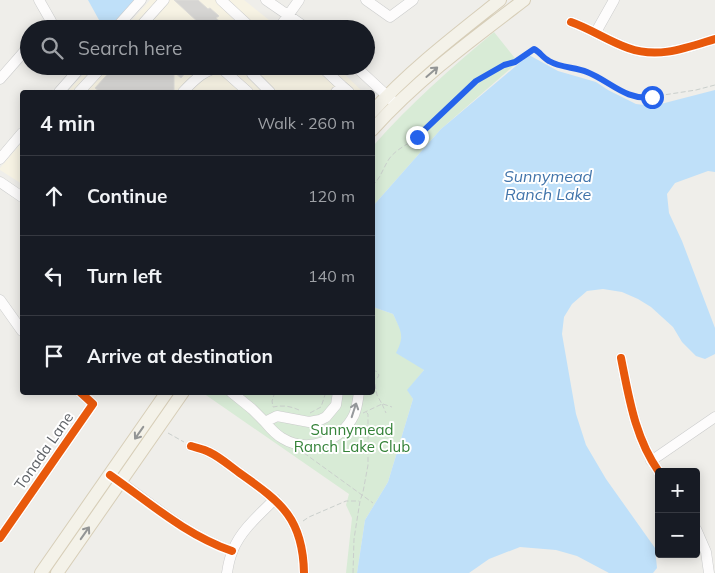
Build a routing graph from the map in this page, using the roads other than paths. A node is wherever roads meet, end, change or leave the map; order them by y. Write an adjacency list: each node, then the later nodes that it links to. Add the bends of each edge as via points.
1 (39, 0): 13 (street)
2 (141, 0): 14 (street)
3 (164, 0): 15 (street)
4 (221, 0): 16 (street)
5 (266, 0): 12 (street)
6 (299, 0): 12 (street)
7 (366, 0): 8 (street, via 390,17)
8 (413, 0)
9 (500, 0): 38 (main road, via 448,42)
10 (524, 0): 38 (main road, one-way to 10)
11 (614, 0): 20 (street)
12 (288, 15): 17 (street); 18 (street)
13 (46, 20)
14 (123, 20)
15 (146, 20)
16 (243, 20)
17 (285, 20)
18 (295, 20)
19 (571, 22): 20 (street)
20 (596, 32): 21 (street, via 626,48 646,53 679,51)
21 (715, 39)
22 (20, 56): 31 (street)
23 (74, 75): 33 (street)
24 (95, 75): 34 (street)
25 (201, 75): 35 (street)
26 (229, 75): 32 (street)
27 (250, 75): 32 (street)
28 (256, 75): 36 (street)
29 (330, 75): 37 (street)
30 (365, 75): 38 (street)
31 (0, 79)
32 (244, 89)
33 (61, 90)
34 (81, 90)
35 (185, 90)
36 (268, 90)
37 (343, 90)
38 (391, 100): 39 (main road); 40 (main road)
39 (375, 110)
40 (375, 125)
41 (20, 135): 42 (street)
42 (0, 158)
43 (0, 182): 44 (street)
44 (20, 196)
45 (0, 300): 46 (street)
46 (20, 328)
47 (621, 358): 57 (street, via 633,416)
48 (83, 395): 61 (street, Tonada Lane, via 93,404)
49 (165, 395): 59 (main road, one-way to 59)
50 (181, 395): 59 (main road, via 159,428)
51 (235, 395): 55 (street)
52 (338, 395): 55 (street, via 336,405 320,420 310,422 277,416)
53 (358, 395): 55 (street, one-way to 53, via 288,442 321,444 332,440 347,426 355,414)
54 (715, 416): 57 (street)
55 (265, 422)
56 (191, 446): 60 (street, via 209,452)
57 (651, 461): 58 (street)
58 (656, 468)
59 (116, 478): 63 (street, via 188,531); 64 (main road); 65 (main road, one-way to 59)
60 (275, 499): 63 (street, via 251,522); 67 (street, via 298,533)
61 (0, 538)
62 (700, 538): 68 (street)
63 (232, 551): 66 (street)
64 (41, 573)
65 (57, 573)
66 (227, 573)
67 (304, 573)
68 (709, 573)

